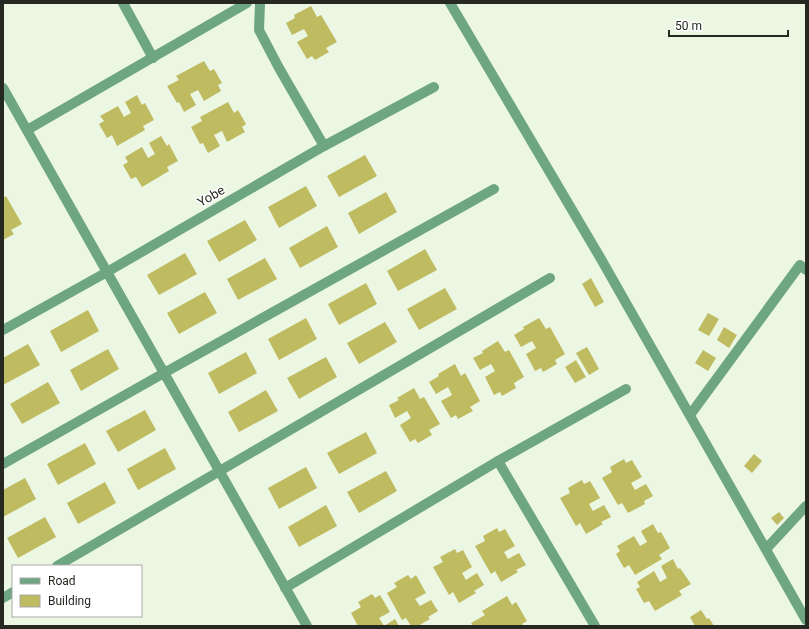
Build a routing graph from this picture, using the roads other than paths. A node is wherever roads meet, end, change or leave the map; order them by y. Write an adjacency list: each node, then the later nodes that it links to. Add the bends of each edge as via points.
1 (123, 3): 5 (street)
2 (247, 3): 5 (street)
3 (260, 3): 9 (street, via 259,30)
4 (450, 3): 17 (street, via 601,258)
5 (153, 58): 8 (street)
6 (3, 88): 8 (street)
7 (434, 88): 9 (street, Yobe)
8 (27, 130): 12 (street)
9 (324, 146): 12 (street, Yobe)
10 (494, 190): 15 (street)
11 (806, 270): 17 (street, via 800,265)
12 (107, 272): 14 (street, Yobe); 15 (street)
13 (550, 278): 20 (street)
14 (3, 330)
15 (164, 373): 19 (street); 20 (street)
16 (626, 389): 18 (street)
17 (690, 415): 22 (street)
18 (498, 461): 24 (street); 29 (street)
19 (3, 464)
20 (220, 471): 23 (street); 24 (street)
21 (806, 506): 22 (street)
22 (766, 549): 27 (street)
23 (59, 565)
24 (286, 588): 28 (street)
25 (12, 593): 26 (street)
26 (3, 598)
27 (806, 620)
28 (307, 626)
29 (595, 626)

